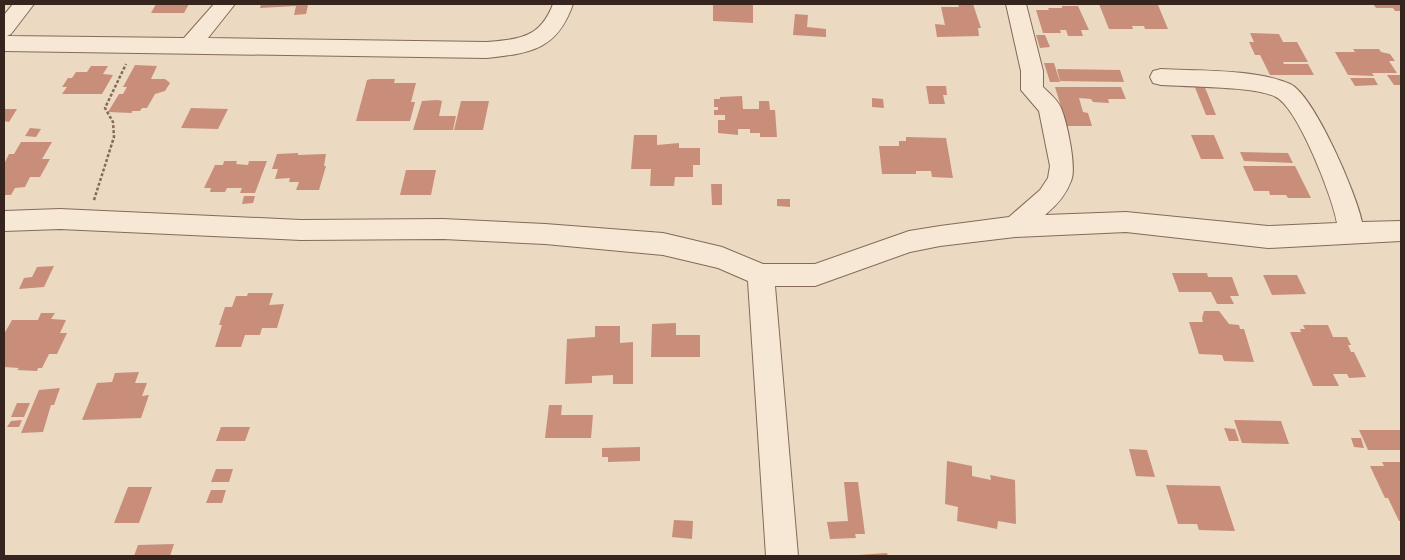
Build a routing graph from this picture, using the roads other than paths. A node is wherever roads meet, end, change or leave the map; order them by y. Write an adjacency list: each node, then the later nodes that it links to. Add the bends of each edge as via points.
1 (24, 4): 5 (street)
2 (226, 4): 7 (street)
3 (563, 4): 7 (street, via 557,22 547,34 536,41 510,48)
4 (1016, 4): 10 (street, via 1032,71 1032,90 1050,108 1062,166 1060,180 1049,197)
5 (4, 29)
6 (4, 43): 7 (street)
7 (190, 45)
8 (1161, 77): 12 (street, via 1251,83 1291,95 1333,172 1349,215)
9 (4, 220): 13 (street, via 87,220 240,229 443,229 645,242 722,258)
10 (1015, 227): 12 (street, via 1126,222 1268,237); 13 (street, via 909,242 815,274)
11 (1401, 231): 12 (street)
12 (1351, 232)
13 (761, 275): 14 (street)
14 (782, 556)

